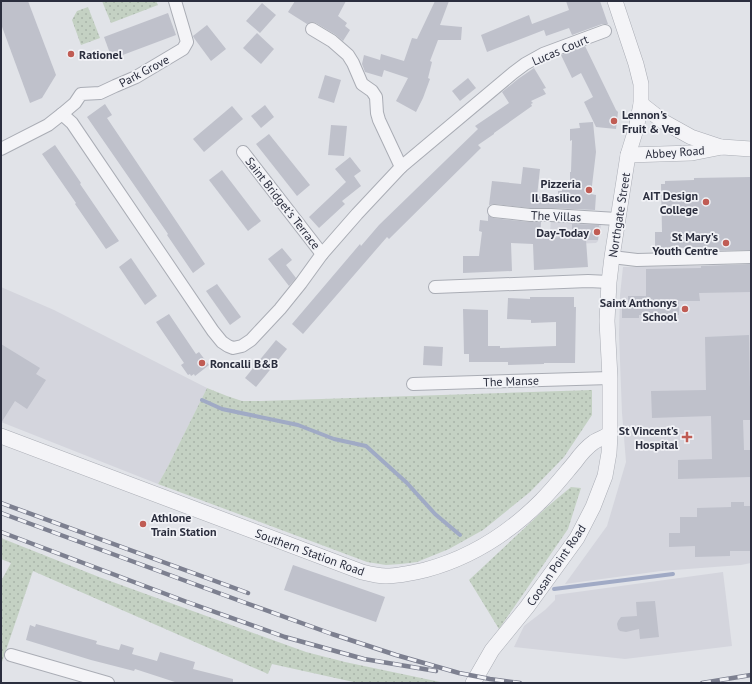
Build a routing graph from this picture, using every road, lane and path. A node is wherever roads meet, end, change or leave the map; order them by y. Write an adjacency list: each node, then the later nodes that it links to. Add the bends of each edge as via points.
1 (175, 1): 6 (street, Park Grove, via 187,42 183,49 136,77 100,93 81,94)
2 (615, 1): 5 (street, Northgate Street, via 636,64)
3 (312, 29): 12 (street, via 348,55 362,84 375,94 379,120)
4 (605, 31): 12 (street, Lucas Court, via 543,54 525,64)
5 (641, 104): 7 (street, Abbey Road, via 664,122 691,137); 11 (street, Northgate Street)
6 (62, 114): 8 (street, Park Grove); 15 (street, Lucas Court, via 72,123 213,331 228,346 242,346 251,340 301,283)
7 (722, 148): 9 (street, Abbey Road); 11 (street, Abbey Road, via 692,153)
8 (1, 149)
9 (751, 149)
10 (243, 152): 15 (street, Saint Bridget's Terrace)
11 (628, 155): 14 (street, Northgate Street)
12 (401, 167): 15 (street, Lucas Court)
13 (494, 210): 14 (street, The Villas, via 530,215)
14 (617, 219): 16 (street, Northgate Street)
15 (322, 254)
16 (612, 257): 17 (street, via 637,260); 18 (street, Northgate Street)
17 (751, 257)
18 (609, 282): 19 (street); 20 (street, Northgate Street)
19 (435, 287)
20 (610, 378): 21 (street, The Manse); 22 (street, Northgate Street)
21 (413, 384)
22 (610, 434): 23 (street, Southern Station Road, via 593,443 541,500 496,538 441,566 388,576 362,572); 26 (street, Coosan Point Road, via 605,476 577,538 492,650)
23 (1, 436)
24 (11, 655): 25 (street)
25 (108, 683)
26 (473, 683)

